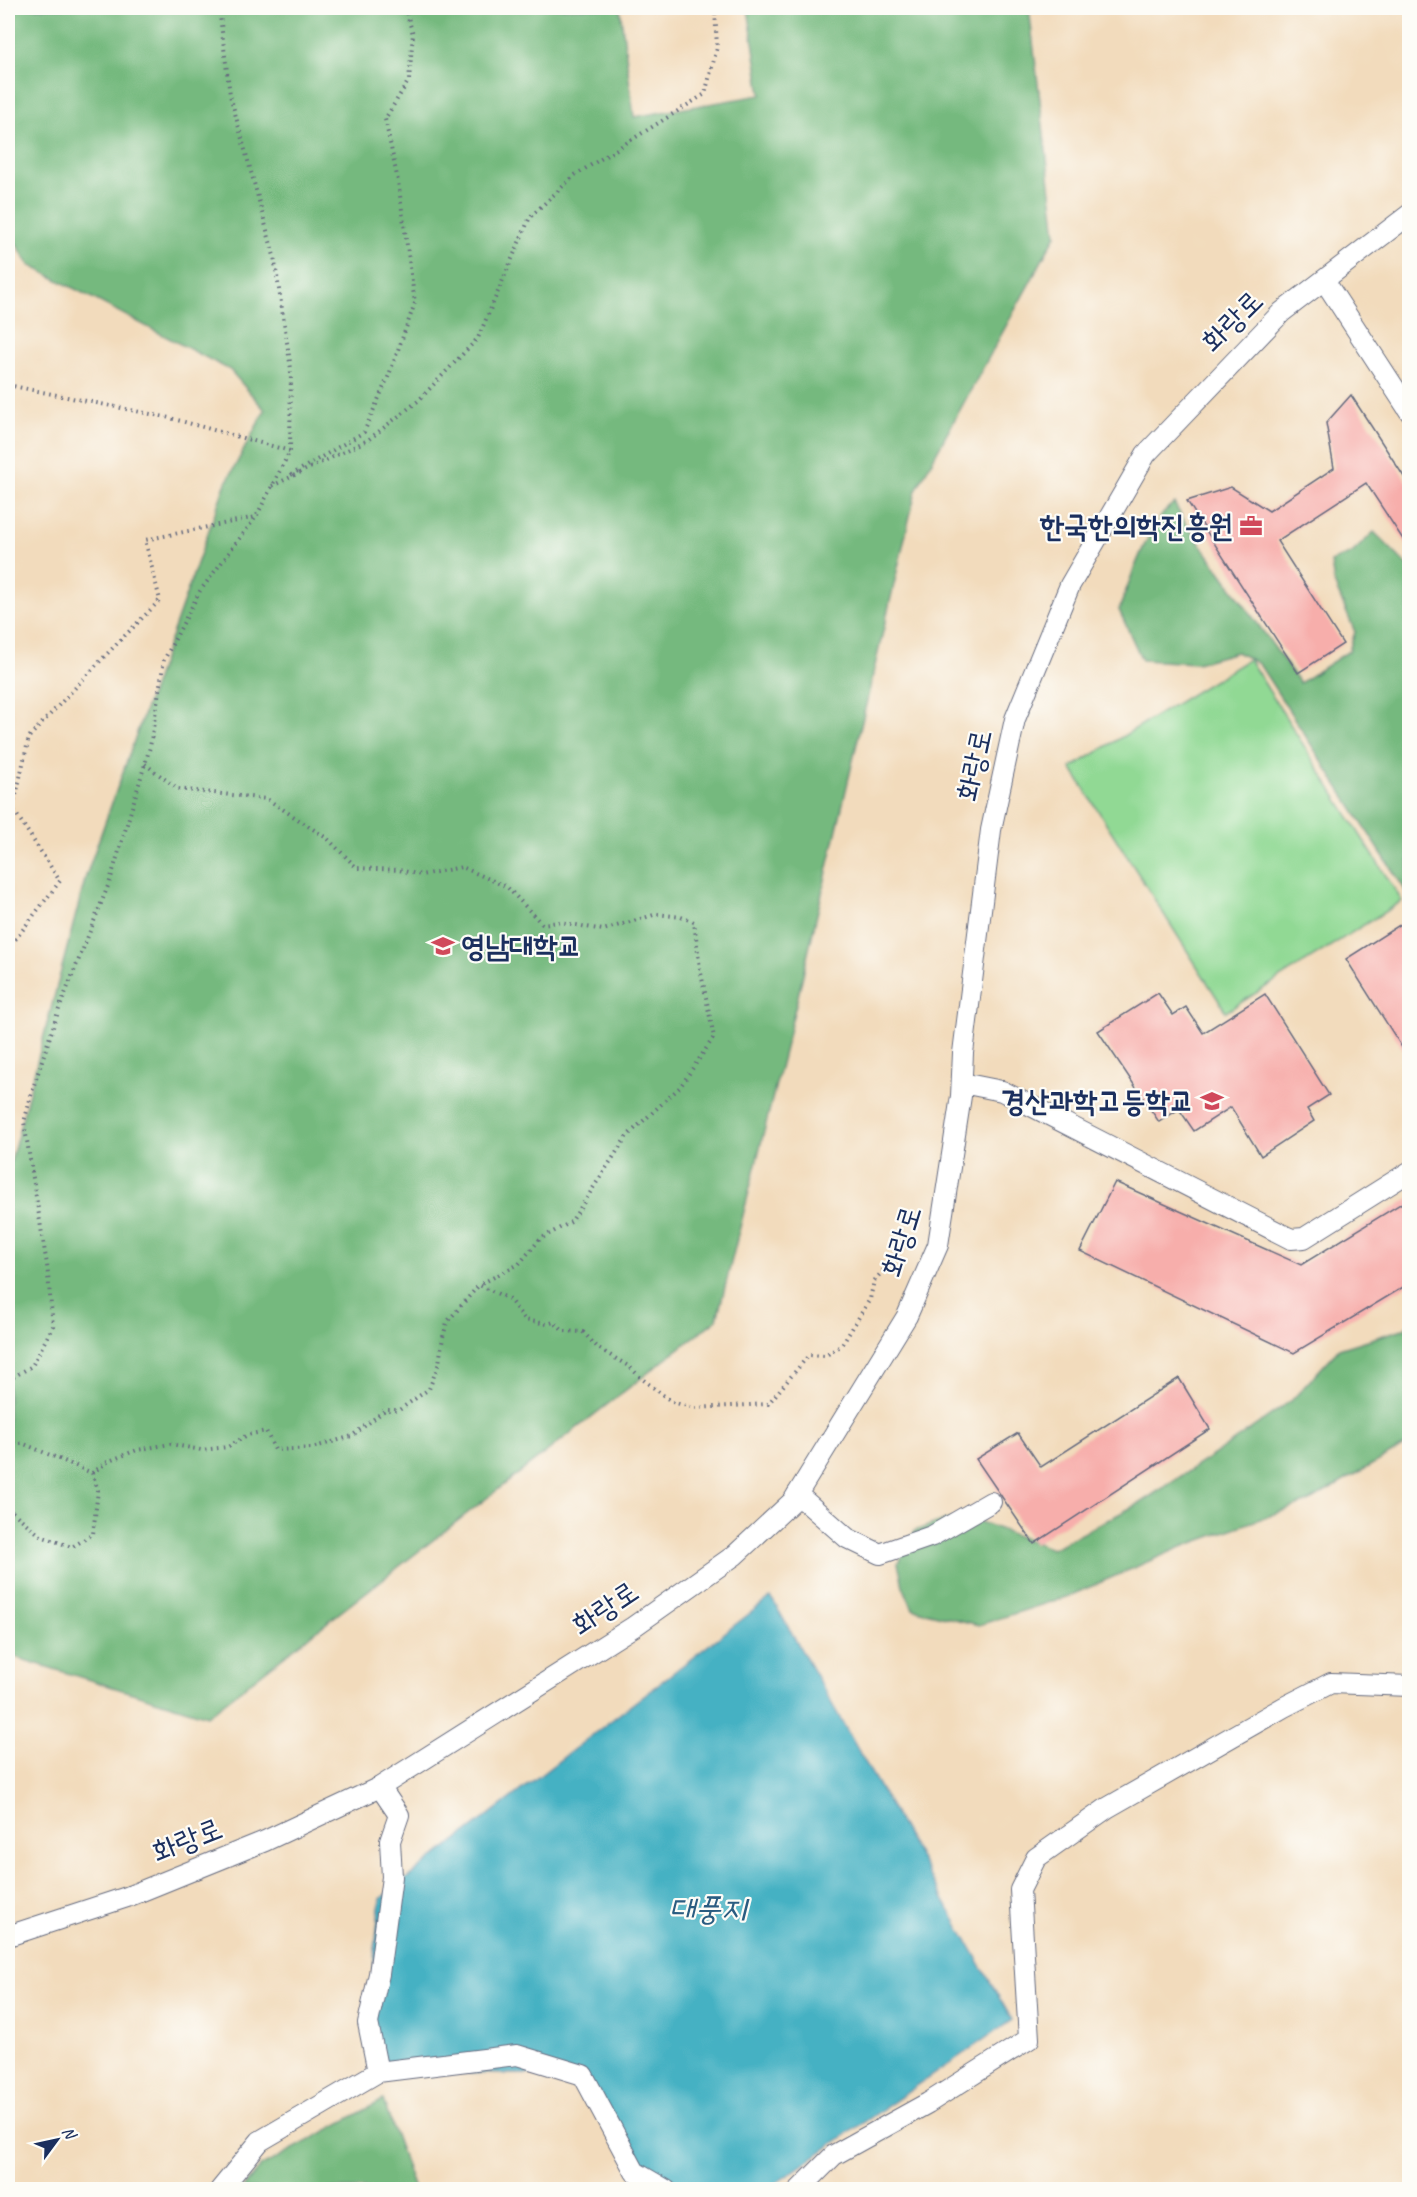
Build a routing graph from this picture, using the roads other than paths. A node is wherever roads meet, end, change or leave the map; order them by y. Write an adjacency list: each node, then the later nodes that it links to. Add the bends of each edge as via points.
1 (1410, 214): 2 (street, 화랑로)
2 (1324, 280): 3 (street); 4 (street, 화랑로, via 1282,312 1146,454 1070,585 1015,719 1000,786 991,830)
3 (1410, 412)
4 (962, 1083): 5 (street, via 1002,1091 1291,1239 1304,1238); 6 (street, 화랑로, via 938,1245 907,1316)
5 (1409, 1172)
6 (797, 1494): 7 (street, via 847,1538 880,1554 932,1536); 9 (street, 화랑로, via 735,1555 633,1627)
7 (991, 1502)
8 (1410, 1686): 14 (street, via 1331,1683 1107,1808 1036,1858 1020,1890 1029,2039 928,2103 834,2155)
9 (380, 1787): 10 (street, 화랑로, via 265,1841 127,1897); 11 (street, via 399,1815 390,1841 392,1877 368,2023)
10 (8, 1936)
11 (378, 2072): 12 (street, via 260,2141); 13 (street, via 517,2055 583,2075 635,2172)
12 (220, 2190)
13 (666, 2190)
14 (799, 2190)

